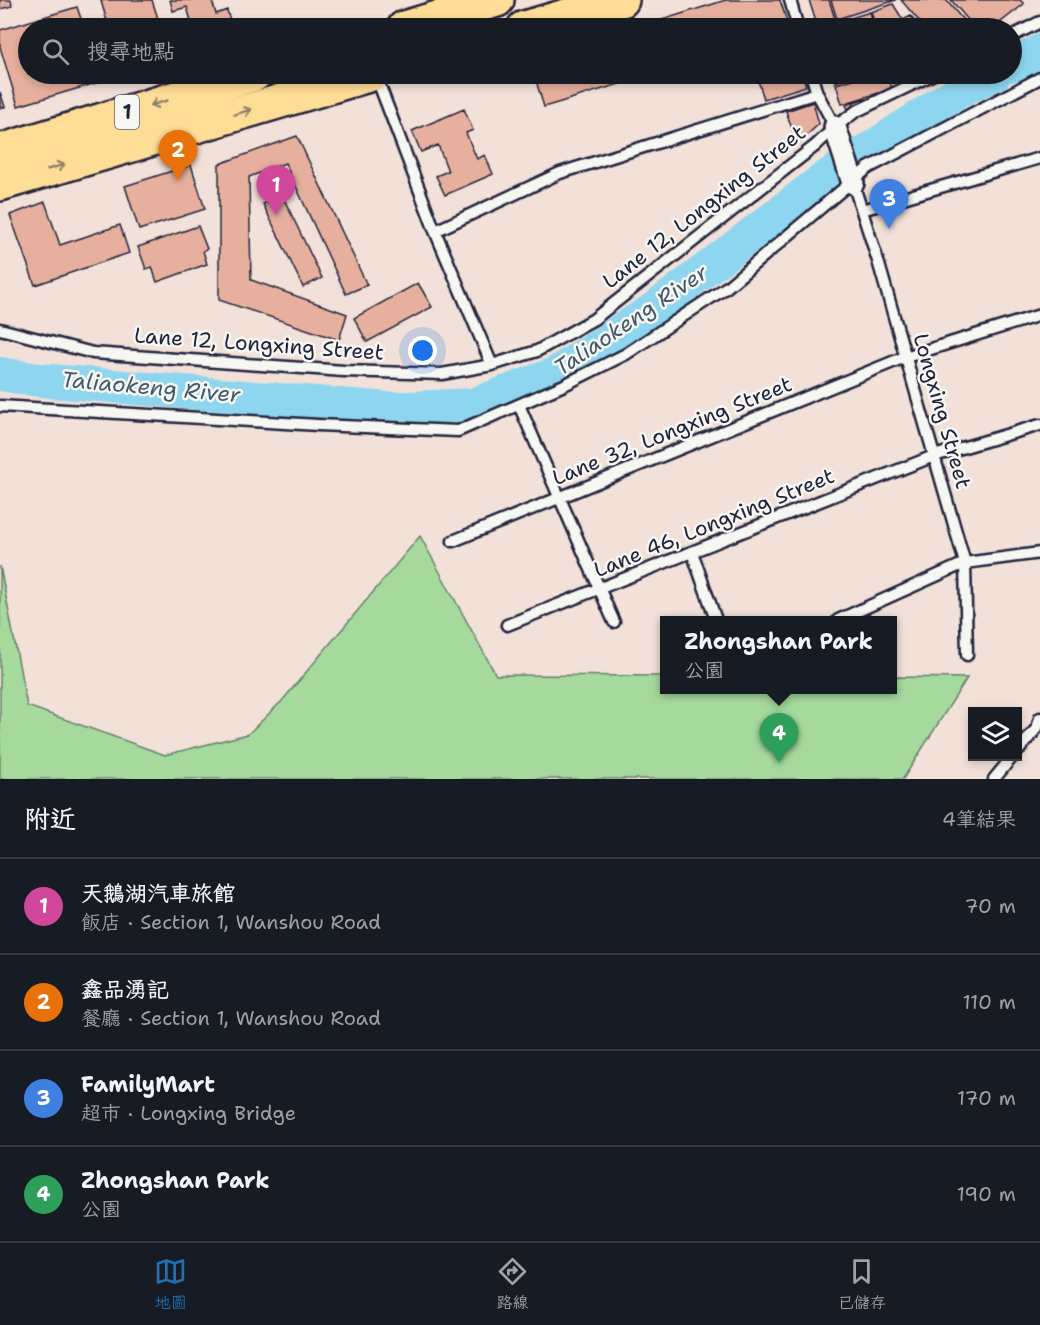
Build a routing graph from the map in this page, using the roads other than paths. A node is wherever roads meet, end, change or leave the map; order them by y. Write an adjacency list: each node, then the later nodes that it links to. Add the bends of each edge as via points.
1 (622, 0): 5 (main road)
2 (790, 0): 6 (lane)
3 (483, 2): 4 (main road)
4 (434, 18)
5 (559, 18)
6 (795, 18)
7 (1040, 22): 8 (lane)
8 (1022, 31)
9 (1040, 78): 19 (lane, via 868,168)
10 (222, 84): 17 (main road, 1, one-way to 17)
11 (340, 84): 20 (main road, 1, one-way to 11)
12 (378, 84): 22 (lane)
13 (814, 84): 15 (lane)
14 (913, 84): 16 (lane, Lane 12, Longxing Street, via 855,112)
15 (817, 93): 16 (lane); 22 (lane, via 560,172)
16 (836, 129): 19 (street); 26 (lane, Lane 12, Longxing Street, via 594,319 537,351)
17 (0, 151)
18 (1040, 158): 21 (lane)
19 (853, 183): 21 (lane, Longxing Street); 27 (lane, via 727,287 645,342)
20 (0, 184)
21 (862, 210): 25 (lane, Longxing Street)
22 (435, 231): 26 (lane)
23 (1040, 315): 25 (lane, Lane 32, Longxing Street)
24 (0, 329): 26 (lane, Lane 12, Longxing Street, via 93,353 442,374)
25 (905, 357): 30 (lane, Longxing Street); 31 (lane, Lane 32, Longxing Street)
26 (492, 365)
27 (519, 405): 28 (lane, via 458,431); 31 (lane)
28 (0, 406)
29 (1040, 425): 30 (lane, Lane 46, Longxing Street)
30 (934, 456): 33 (lane, Lane 46, Longxing Street); 35 (lane, Longxing Street)
31 (560, 498): 32 (lane, Lane 32, Longxing Street); 36 (lane)
32 (453, 541)
33 (692, 552): 36 (lane, Lane 46, Longxing Street); 37 (lane)
34 (1040, 553): 35 (lane)
35 (965, 563): 38 (lane); 41 (lane, Longxing Street)
36 (600, 589): 39 (lane); 40 (lane, Lane 46, Longxing Street)
37 (714, 616)
38 (849, 616)
39 (614, 622)
40 (507, 625)
41 (967, 655)
42 (1040, 718): 43 (lane, via 1037,728)
43 (1022, 745)
44 (1009, 761): 45 (lane)
45 (994, 779)

